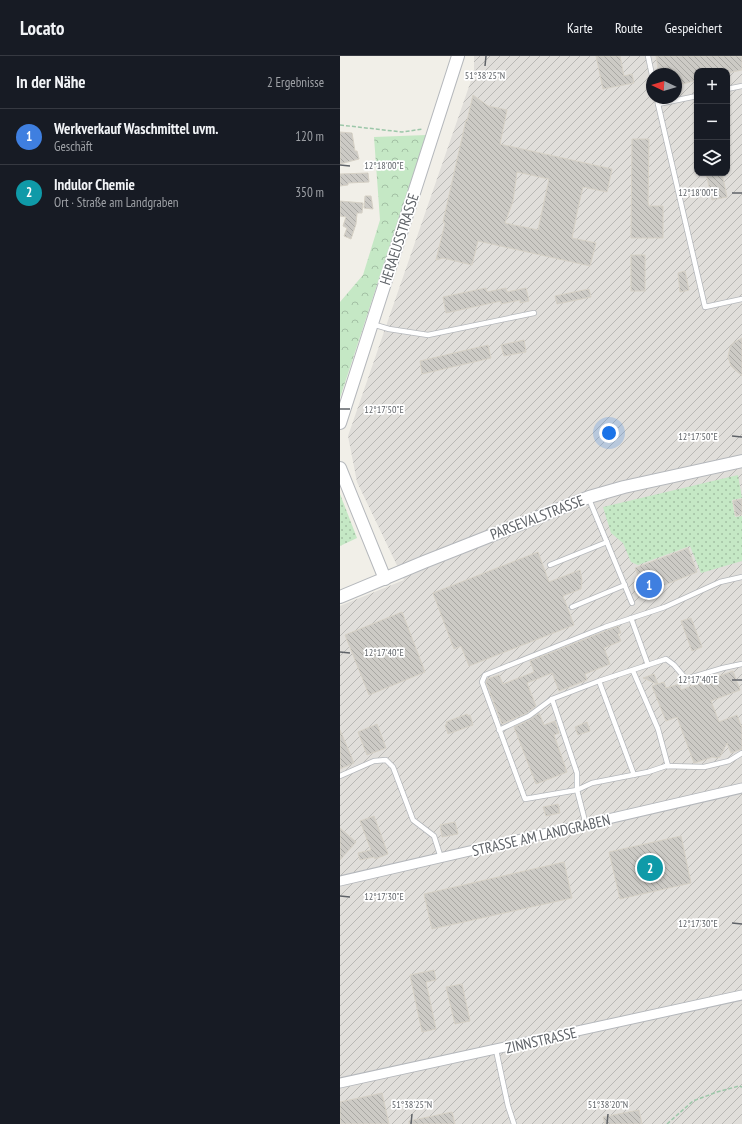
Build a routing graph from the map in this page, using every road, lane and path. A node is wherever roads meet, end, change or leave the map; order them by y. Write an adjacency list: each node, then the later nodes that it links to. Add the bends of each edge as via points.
1 (458, 56): 10 (street, HERAEUSSTRASSE)
2 (648, 56): 3 (lane)
3 (651, 68)
4 (742, 86): 5 (lane)
5 (730, 89)
6 (694, 97): 7 (lane)
7 (682, 99)
8 (658, 104): 11 (lane, via 705,307)
9 (340, 125): 10 (path, via 402,132)
10 (435, 128): 13 (street, HERAEUSSTRASSE)
11 (742, 299)
12 (534, 313): 13 (lane, via 428,335)
13 (372, 324): 14 (street, HERAEUSSTRASSE)
14 (340, 423)
15 (742, 460): 17 (street, PARSEVALSTRASSE, via 624,486)
16 (340, 468): 21 (street)
17 (589, 497): 18 (lane); 21 (street, PARSEVALSTRASSE)
18 (606, 542): 19 (lane); 22 (lane)
19 (550, 565)
20 (742, 577): 26 (lane, via 720,582)
21 (385, 579): 23 (street, PARSEVALSTRASSE)
22 (625, 585): 24 (lane); 25 (lane)
23 (340, 597)
24 (632, 603)
25 (572, 606)
26 (631, 618): 28 (lane); 32 (lane, via 485,675 482,682)
27 (742, 664): 28 (lane, via 686,679 666,659)
28 (648, 665): 29 (lane)
29 (633, 671): 30 (lane); 34 (lane, via 658,729)
30 (599, 681): 31 (lane); 35 (lane)
31 (552, 699): 32 (lane, via 529,716); 38 (lane, via 577,773)
32 (499, 730): 38 (lane, via 525,799)
33 (742, 753): 34 (lane, via 729,761 704,767)
34 (668, 766): 35 (lane)
35 (634, 775): 38 (lane, via 592,783)
36 (340, 776): 40 (lane, via 374,761 386,760 393,767 413,820 434,836)
37 (742, 788): 39 (street, STRASSE AM LANDGRABEN)
38 (577, 790): 39 (lane)
39 (586, 825): 40 (street, STRASSE AM LANDGRABEN)
40 (441, 858): 41 (street, STRASSE AM LANDGRABEN)
41 (340, 880)
42 (742, 995): 43 (street, ZINNSTRASSE)
43 (496, 1050): 44 (street, ZINNSTRASSE); 46 (lane)
44 (340, 1083)
45 (742, 1087): 47 (path, via 716,1092 693,1101)
46 (514, 1124)
47 (667, 1124)

